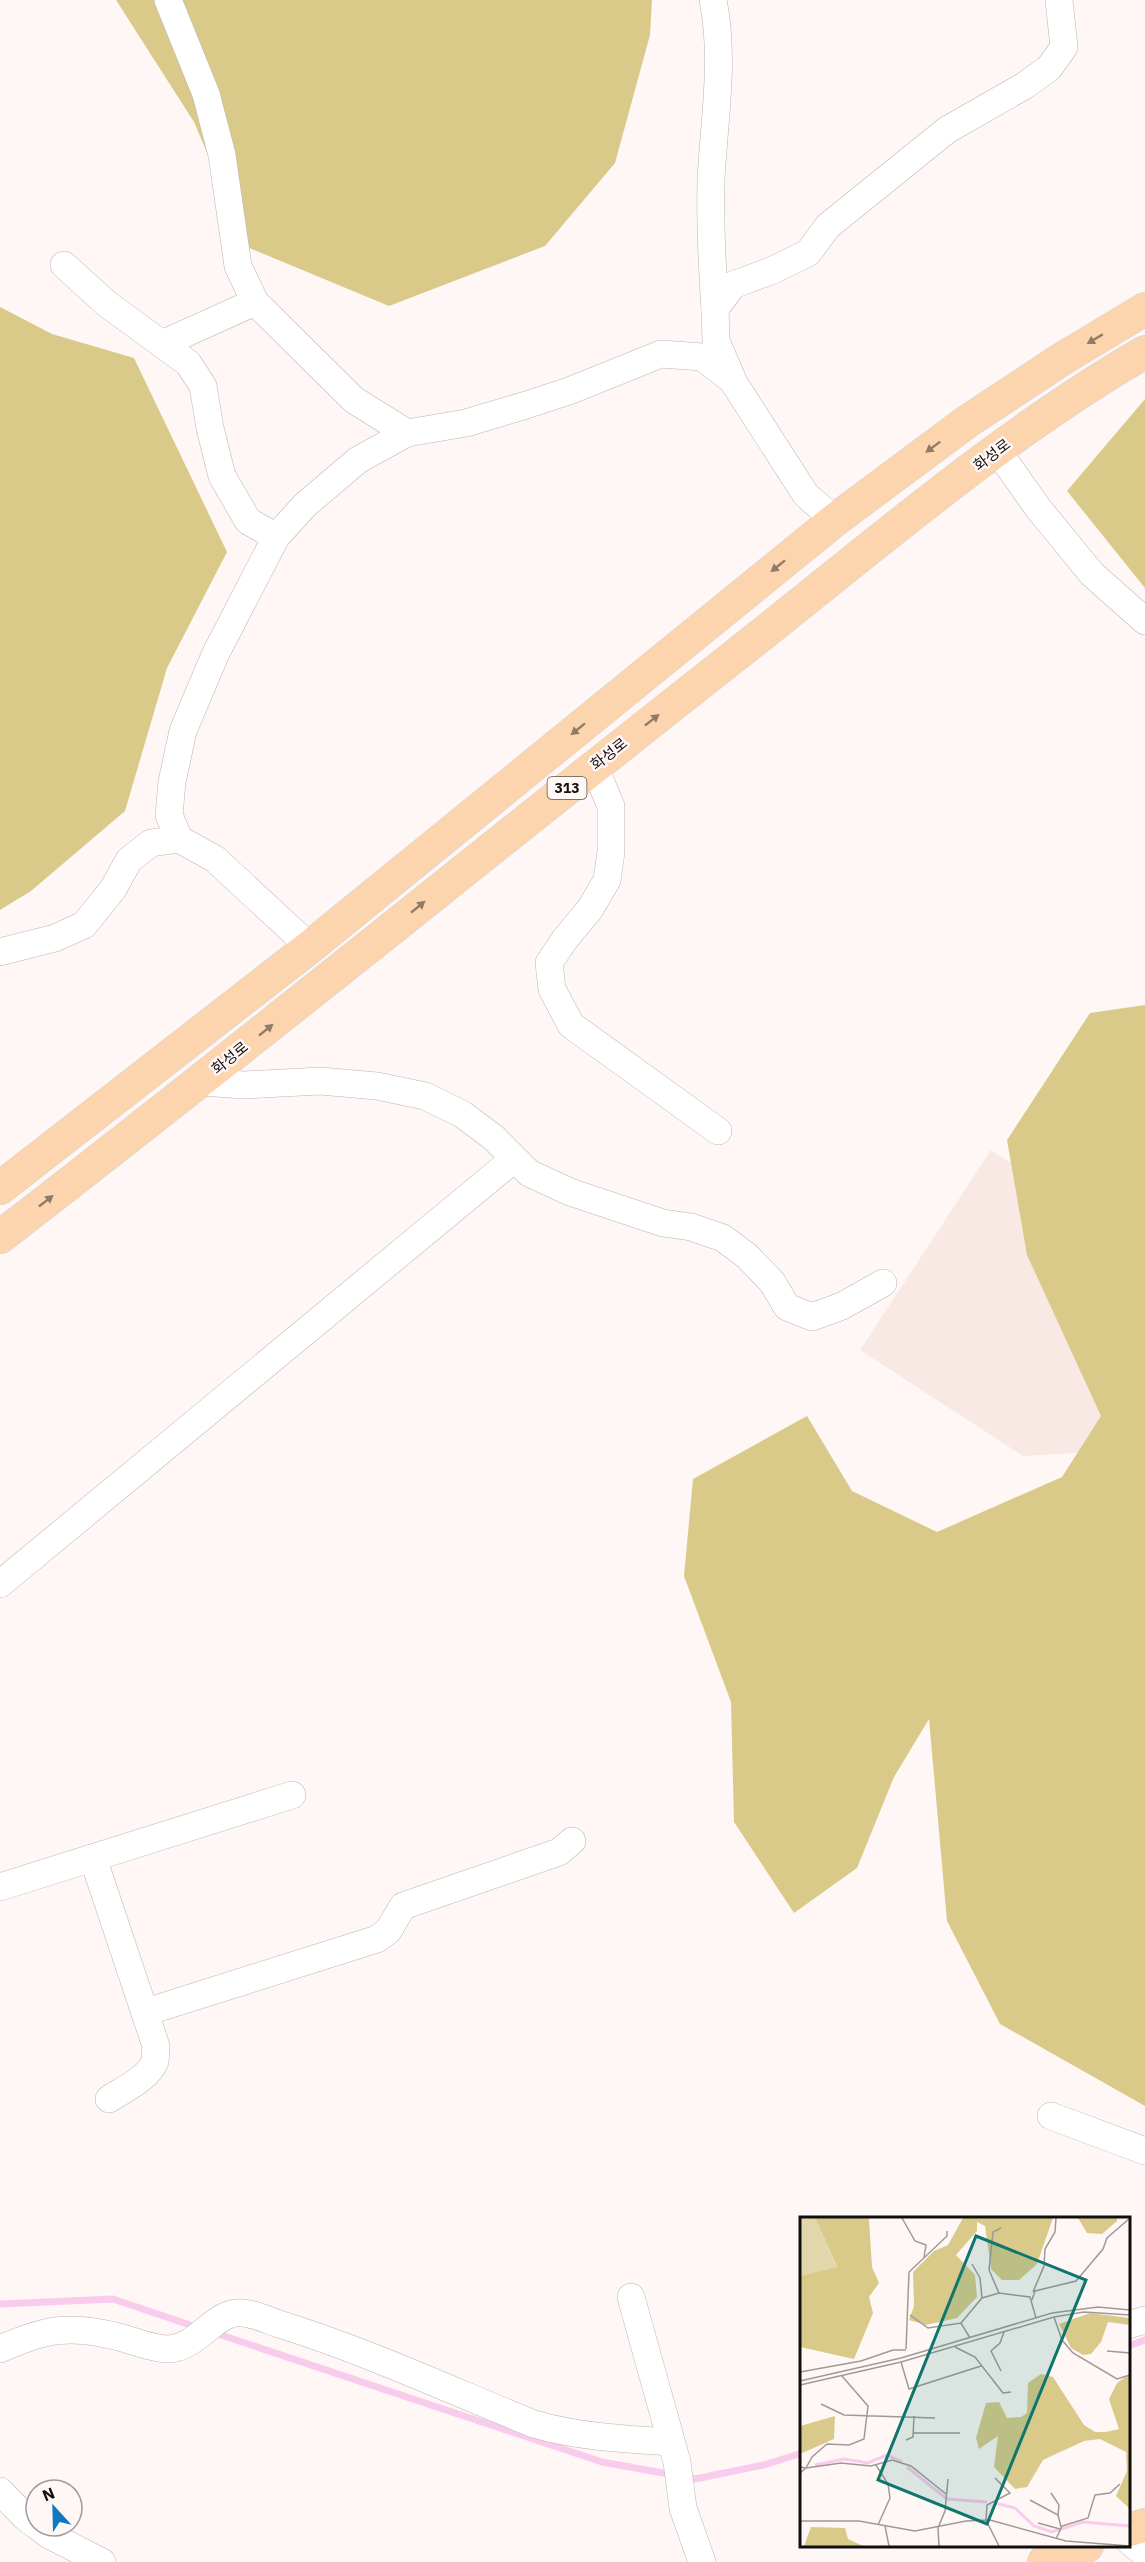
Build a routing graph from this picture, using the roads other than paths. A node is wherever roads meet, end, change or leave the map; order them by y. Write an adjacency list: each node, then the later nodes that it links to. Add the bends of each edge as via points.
1 (168, 0): 5 (street, via 206,94 222,155 238,266)
2 (713, 0): 6 (street, via 719,28 711,180)
3 (1059, 0): 6 (street, via 1064,47 1049,68 947,130 828,226 808,253 733,285)
4 (64, 265): 8 (street, via 107,304)
5 (255, 302): 8 (street); 11 (street, via 354,400)
6 (715, 309): 10 (street, via 716,341)
7 (1145, 309): 13 (main road, 313, one-way to 13, via 968,421)
8 (162, 344): 14 (street, via 188,363 203,386 222,476 248,521)
9 (1145, 352): 12 (main road, 화성로 / 313)
10 (732, 380): 11 (street, via 702,357 661,354 523,406 466,423); 13 (street, via 806,495)
11 (407, 433): 14 (street, via 358,460 304,505)
12 (997, 450): 15 (street, via 1092,574); 16 (main road, 화성로 / 313, one-way to 12)
13 (835, 520): 18 (main road, 313, one-way to 18)
14 (276, 537): 17 (street, via 215,655 183,731 169,815)
15 (1145, 621)
16 (594, 766): 20 (main road, 화성로 / 313, one-way to 16); 21 (street, via 611,806 607,880 549,963 552,989 571,1025)
17 (179, 839): 18 (street, via 215,859); 19 (street, via 151,843 129,860 113,889 84,925 56,938)
18 (310, 947): 23 (main road, 313)
19 (0, 952)
20 (201, 1082): 22 (street, via 244,1085 320,1081 425,1096 462,1114); 24 (main road, 화성로 / 313, one-way to 20)
21 (718, 1131)
22 (514, 1159): 25 (street, via 529,1173 570,1192 723,1238 772,1282 787,1307 812,1317 842,1306); 26 (street)
23 (0, 1188)
24 (0, 1237)
25 (883, 1283)
26 (0, 1584)
27 (292, 1795): 29 (street)
28 (572, 1841): 31 (street, via 559,1852 403,1906 388,1931 377,1939)
29 (93, 1858): 30 (street); 31 (street)
30 (0, 1887)
31 (146, 2012): 32 (street, via 156,2046 154,2062 131,2086)
32 (109, 2099)
33 (1051, 2116): 34 (street)
34 (1145, 2151)
35 (631, 2297): 39 (street)
36 (1145, 2320): 37 (street)
37 (1130, 2324)
38 (0, 2349): 39 (street, via 53,2329 114,2336 166,2349 181,2347 235,2313 252,2315 311,2334 534,2424)
39 (674, 2452): 49 (street, via 683,2508)
40 (0, 2491): 41 (street)
41 (24, 2516)
42 (1145, 2524): 43 (main road)
43 (1130, 2529)
44 (59, 2538): 48 (street)
45 (1130, 2542): 47 (street)
46 (1085, 2547): 50 (main road)
47 (1145, 2554)
48 (102, 2562)
49 (702, 2562)
50 (1044, 2562)

